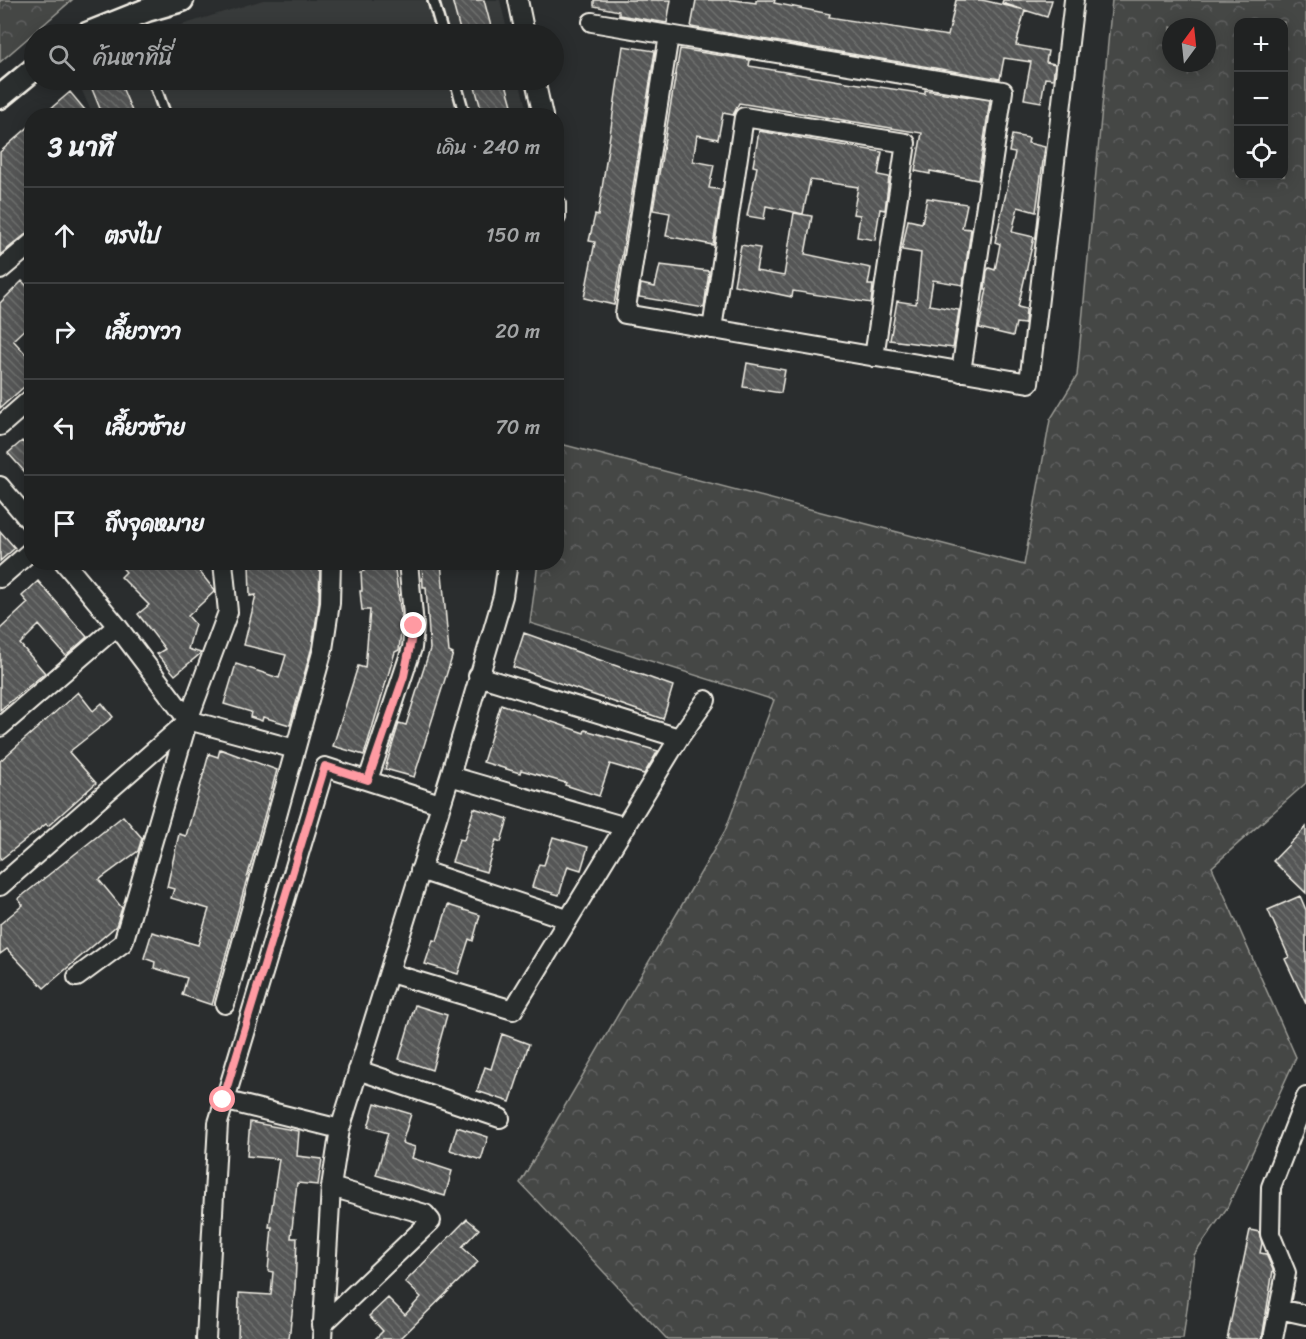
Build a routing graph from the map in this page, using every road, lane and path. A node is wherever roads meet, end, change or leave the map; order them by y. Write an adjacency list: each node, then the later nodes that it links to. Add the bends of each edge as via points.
1 (182, 0): 6 (street)
2 (433, 0): 7 (lane)
3 (518, 0): 8 (street)
4 (1074, 0): 22 (street, via 1029,383)
5 (592, 22): 9 (street)
6 (138, 24)
7 (440, 24)
8 (523, 24)
9 (669, 35): 20 (street, via 625,314); 22 (street, via 1003,91)
10 (24, 77): 14 (street)
11 (157, 90): 15 (lane)
12 (458, 90): 16 (lane)
13 (537, 90): 17 (street)
14 (0, 97)
15 (163, 108)
16 (463, 108)
17 (541, 108)
18 (24, 250): 19 (street)
19 (0, 270)
20 (712, 329): 21 (street); 21 (street, via 744,117 906,142)
21 (874, 357): 22 (street)
22 (961, 372)
23 (24, 405): 24 (street)
24 (0, 426)
25 (0, 486): 26 (street)
26 (24, 514)
27 (24, 557): 33 (street)
28 (71, 570): 34 (street)
29 (224, 570): 37 (street, via 228,612)
30 (331, 570): 40 (street, via 323,649)
31 (409, 570): 42 (street, via 412,648)
32 (507, 570): 35 (street, via 503,596)
33 (0, 578)
34 (117, 626): 37 (street); 38 (street)
35 (478, 676): 39 (street); 41 (street)
36 (706, 700): 39 (street)
37 (188, 720): 40 (street); 46 (street); 49 (street, via 123,943)
38 (0, 727)
39 (679, 738): 44 (street)
40 (295, 749): 50 (street)
41 (450, 776): 43 (street); 44 (street)
42 (368, 780): 43 (street); 53 (street, via 325,766)
43 (440, 804): 45 (street)
44 (626, 827): 47 (street)
45 (420, 870): 47 (street); 48 (street)
46 (0, 886)
47 (567, 919): 48 (street, via 513,1010)
48 (390, 973): 51 (street)
49 (77, 977)
50 (225, 1004)
51 (358, 1070): 54 (street); 55 (street)
52 (1306, 1097): 56 (street)
53 (223, 1100): 55 (street); 61 (street, via 218,1123)
54 (500, 1118)
55 (340, 1130): 57 (street)
56 (1298, 1136): 58 (street, via 1271,1187 1270,1234 1286,1273)
57 (331, 1187): 60 (street); 60 (street, via 424,1214 431,1221)
58 (1279, 1310): 59 (street); 62 (street)
59 (1306, 1315)
60 (321, 1333)
61 (206, 1339)
62 (1273, 1339)

